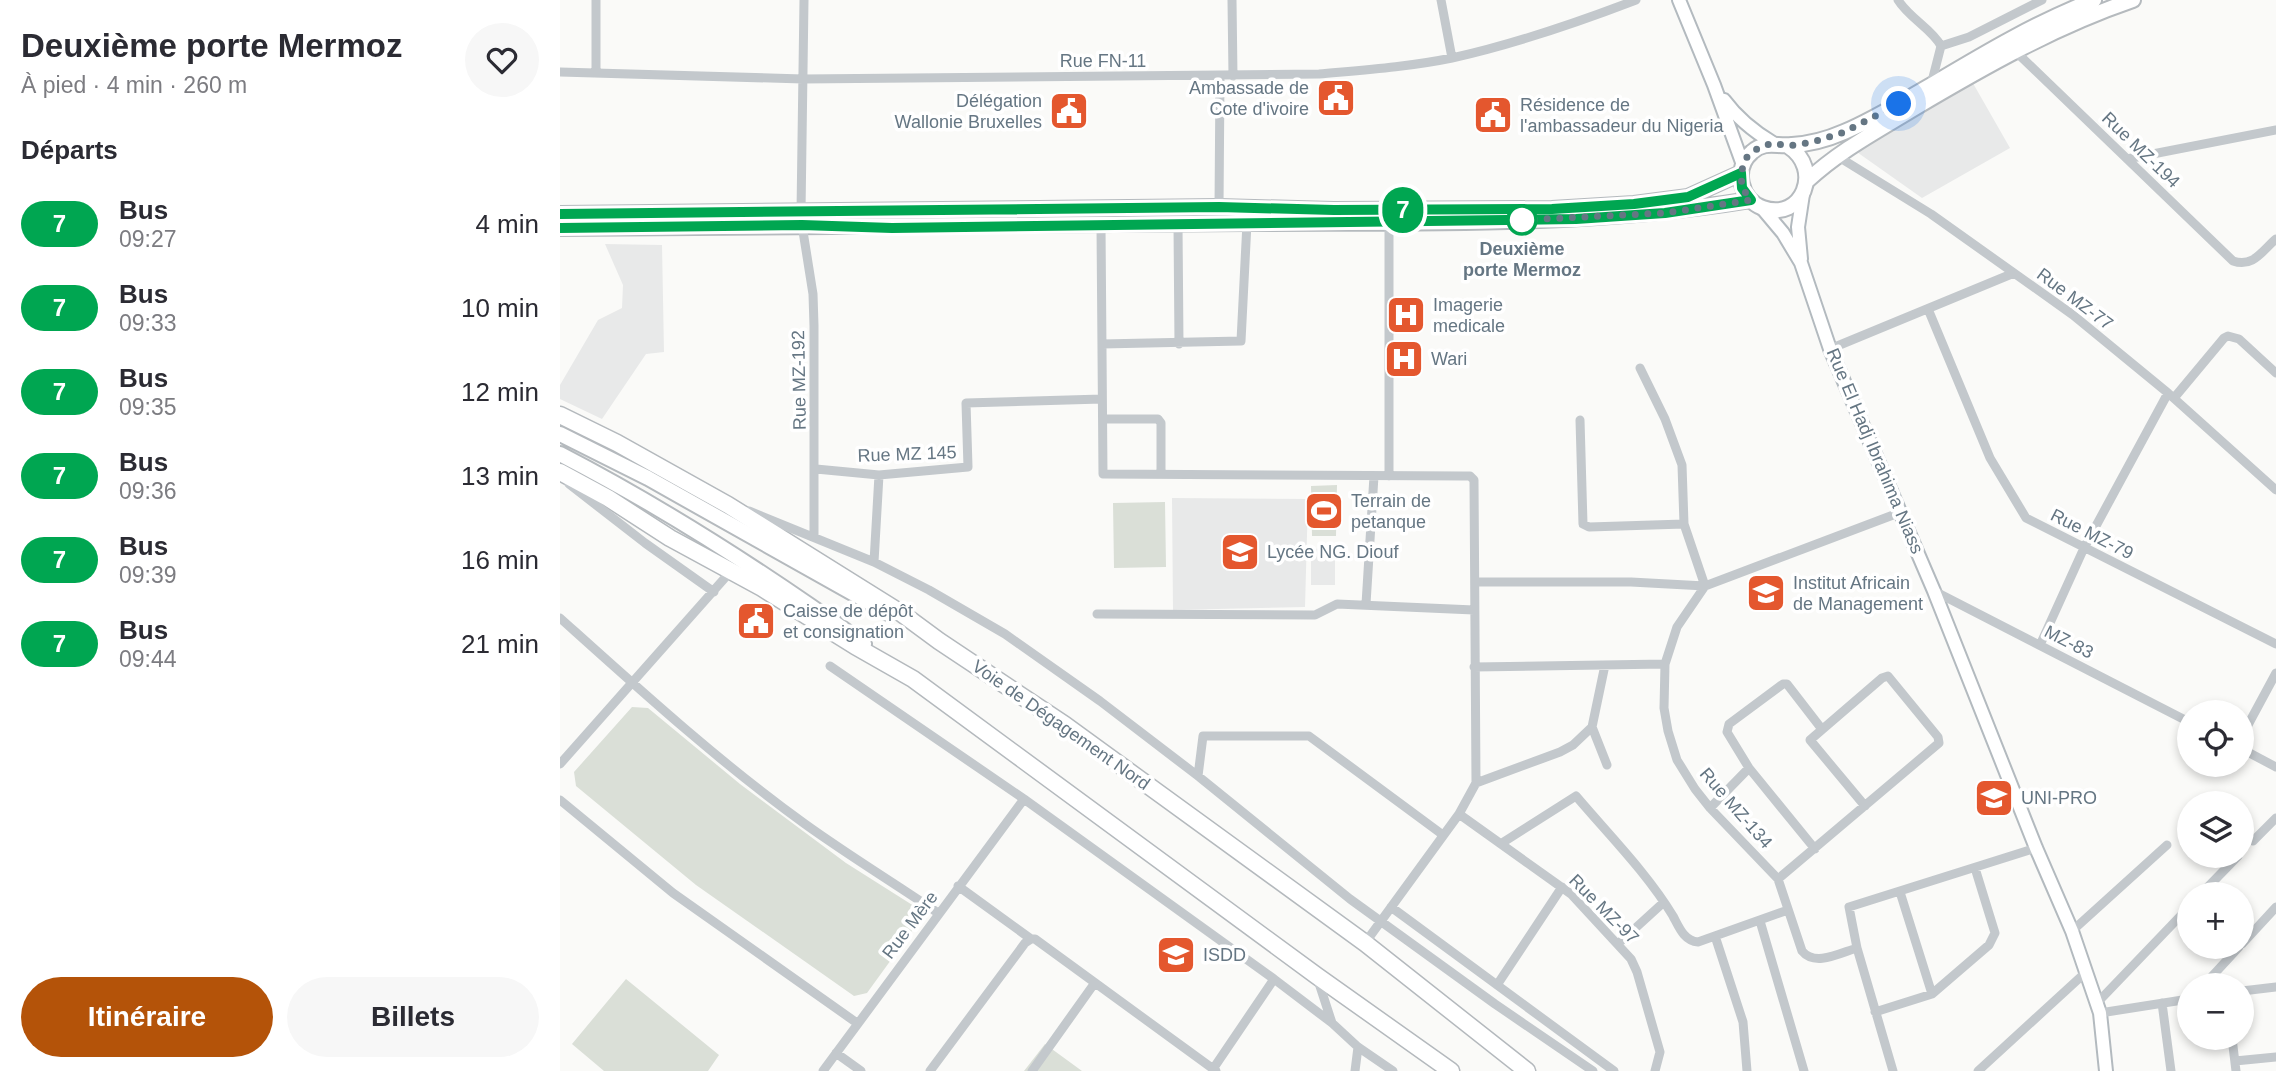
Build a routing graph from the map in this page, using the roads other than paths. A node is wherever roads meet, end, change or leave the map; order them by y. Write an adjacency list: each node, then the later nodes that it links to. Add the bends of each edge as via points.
1 (596, 0): 15 (street)
2 (803, 0): 18 (street, Rue MZ-192)
3 (1232, 0): 17 (street)
4 (1441, 0): 13 (street)
5 (1636, 0): 13 (street, Rue FN-11, via 1555,31)
6 (1679, 0): 19 (street)
7 (1898, 0): 11 (street)
8 (2042, 0): 11 (street)
9 (2094, 0): 20 (main road, via 2048,19)
10 (2133, 0): 12 (main road)
11 (1941, 47): 20 (street)
12 (2014, 50): 24 (main road); 25 (street, Rue MZ-194)
13 (1452, 58): 17 (street, Rue FN-11, via 1319,74)
14 (560, 72): 15 (street, Rue FN-11)
15 (596, 74): 18 (street, Rue FN-11)
16 (1220, 76): 17 (street, Rue FN-11); 18 (street, Rue FN-11); 29 (street)
17 (1233, 76)
18 (803, 79): 31 (street, Rue MZ-192)
19 (1714, 85): 22 (street, via 1734,114); 26 (street)
20 (1931, 85): 23 (main road, via 1842,133)
21 (2276, 130): 25 (street)
22 (1773, 143): 23 (main road); 26 (main road, via 1751,152)
23 (1788, 146): 27 (main road, via 1801,157 1807,172)
24 (1837, 156): 27 (main road); 39 (street, Rue MZ-77)
25 (2127, 159): 37 (street, Rue MZ-194, via 2233,261 2249,263)
26 (1742, 169): 28 (main road, via 1742,188); 29 (main road, via 1688,197 1595,207)
27 (1805, 187): 28 (main road, via 1789,206 1771,210); 38 (street, via 1798,227)
28 (1756, 204): 33 (main road, via 1609,217); 38 (street, via 1783,233)
29 (1219, 207): 31 (main road)
30 (560, 214): 31 (main road)
31 (802, 218): 35 (main road, via 892,228); 36 (main road); 53 (street, Rue MZ-192, via 813,294)
32 (1247, 223): 33 (main road); 34 (main road); 42 (street, via 1242,340)
33 (1389, 223): 58 (street)
34 (1178, 225): 35 (main road); 42 (street)
35 (1101, 226): 41 (street)
36 (560, 228)
37 (2276, 239)
38 (1801, 263): 43 (street, Rue El Hadj Ibrahima Niass)
39 (2014, 273): 40 (street); 46 (street, Rue MZ-77, via 2073,314)
40 (1928, 309): 43 (street); 64 (street, Rue MZ-79, via 1990,458 2026,518)
41 (1102, 344): 42 (street); 47 (street)
42 (1179, 344)
43 (1830, 349): 61 (street, Rue El Hadj Ibrahima Niass)
44 (1640, 368): 62 (street, via 1682,465)
45 (2276, 373): 46 (street, via 2239,340 2228,336)
46 (2171, 395): 59 (street, Rue MZ-77); 64 (street)
47 (1102, 399): 49 (street); 56 (street, Rue MZ 145, via 966,403 968,467)
48 (560, 415): 60 (highway)
49 (1103, 419): 55 (street, via 1158,419); 55 (street, via 1103,474)
50 (1580, 420): 62 (street, via 1583,524)
51 (560, 434): 75 (main road, Voie de Dégagement Nord, via 648,478)
52 (560, 454): 83 (main road, via 699,533)
53 (816, 469): 56 (street, Rue MZ 145); 63 (street, Rue MZ-192)
54 (560, 474): 66 (highway); 70 (street)
55 (1161, 474): 57 (street)
56 (879, 475): 65 (street)
57 (1374, 476): 58 (street); 71 (street)
58 (1389, 476): 67 (street, via 1470,476 1474,480)
59 (2276, 490)
60 (728, 505): 63 (street); 75 (highway, via 901,613)
61 (1901, 512): 68 (street); 69 (street, Rue El Hadj Ibrahima Niass)
62 (1684, 524): 68 (street)
63 (814, 536): 65 (street)
64 (2084, 548): 76 (street, Rue MZ-79); 77 (street)
65 (874, 562): 94 (street, via 1005,634)
66 (731, 571): 70 (street); 83 (highway)
67 (1475, 582): 68 (street); 72 (street)
68 (1705, 586): 78 (street, Rue MZ-134, via 1677,627)
69 (1934, 590): 77 (street, MZ-83); 106 (street, Rue El Hadj Ibrahima Niass)
70 (714, 592): 84 (street)
71 (1366, 604): 72 (street); 73 (street, via 1337,604 1315,615)
72 (1474, 610): 81 (street)
73 (1097, 614)
74 (560, 618): 84 (street)
75 (939, 642): 127 (highway, Voie de Dégagement Nord, via 1065,725)
76 (2276, 644)
77 (2040, 645): 86 (street, MZ-83)
78 (1665, 664): 79 (street); 99 (street, Rue MZ-134, via 1664,708 1677,760)
79 (1605, 665): 81 (street); 87 (street)
80 (830, 666): 96 (street)
81 (1474, 667): 95 (street)
82 (2276, 673): 85 (street)
83 (914, 679): 133 (highway)
84 (633, 684): 90 (street); 119 (street, via 805,824)
85 (2254, 714)
86 (2177, 716)
87 (1592, 727): 91 (street); 95 (street, via 1560,752)
88 (1821, 728): 93 (street, via 1783,684 1728,727 1728,735); 98 (street, via 1810,740); 98 (street, via 1888,676 1938,737 1939,743)
89 (2254, 755): 92 (street)
90 (560, 764)
91 (1607, 765)
92 (2276, 767)
93 (1749, 768): 99 (street); 107 (street)
94 (1198, 776): 102 (street, via 1203,736 1309,736); 120 (street)
95 (1476, 783): 100 (street)
96 (1024, 799): 112 (street, Rue Mère); 134 (street)
97 (560, 800): 144 (street, via 673,893)
98 (1865, 806): 107 (street)
99 (1710, 808): 110 (street, Rue MZ-134)
100 (1459, 814): 102 (street); 104 (street, Rue MZ-97)
101 (2276, 818): 103 (street)
102 (1443, 835): 116 (street)
103 (2254, 840)
104 (1502, 843): 113 (street, Rue MZ-97); 115 (street, via 1576,796)
105 (2167, 845): 123 (street)
106 (2036, 848): 108 (street); 123 (street, Rue El Hadj Ibrahima Niass)
107 (1815, 849): 110 (street)
108 (1975, 868): 114 (street); 139 (street, via 1995,933 1989,945)
109 (2226, 868): 111 (street)
110 (1778, 879): 118 (street, Rue MZ-134)
111 (2212, 882)
112 (958, 886): 119 (street, Rue Mère); 126 (street)
113 (1562, 887): 128 (street, Rue MZ-97); 136 (street)
114 (1900, 892): 129 (street, via 1852,905 1849,910); 139 (street)
115 (1664, 902): 125 (street, via 1691,942); 128 (street)
116 (1391, 907): 120 (street); 136 (street)
117 (2276, 907): 124 (street)
118 (1788, 910): 121 (street); 129 (street, Rue MZ-134, via 1808,958)
119 (938, 913): 144 (street, Rue Mère)
120 (1381, 920): 127 (street); 160 (street)
121 (1760, 920): 125 (street); 164 (street)
122 (2177, 920): 142 (street)
123 (2072, 931): 131 (street, Rue El Hadj Ibrahima Niass)
124 (2254, 931)
125 (1715, 936): 163 (street, via 1743,1022)
126 (1031, 939): 135 (street); 154 (street)
127 (1366, 943): 159 (highway, Voie de Dégagement Nord)
128 (1619, 943): 162 (street, Rue MZ-97, via 1641,985 1660,1052)
129 (1857, 948): 143 (street)
130 (2228, 959): 132 (street)
131 (2085, 973): 142 (street, Rue El Hadj Ibrahima Niass); 166 (street)
132 (2215, 973)
133 (1317, 976): 145 (street); 158 (highway)
134 (1274, 979): 145 (street); 151 (street)
135 (1094, 984): 151 (street); 155 (street)
136 (1497, 985): 161 (street)
137 (2276, 987): 138 (street)
138 (2254, 990)
139 (1931, 994): 143 (street)
140 (2177, 1001): 141 (street)
141 (2162, 1003): 142 (street); 167 (street)
142 (2098, 1008): 150 (street, Rue El Hadj Ibrahima Niass)
143 (1875, 1012): 165 (street)
144 (856, 1023): 147 (street, Rue Mère)
145 (1332, 1023): 146 (street)
146 (1358, 1047): 156 (street); 157 (street)
147 (836, 1052): 152 (street, Rue Mère); 153 (street)
148 (2276, 1057): 149 (street)
149 (2236, 1066)
150 (2104, 1069)
151 (1214, 1070)
152 (823, 1071)
153 (862, 1071)
154 (930, 1071)
155 (1032, 1071)
156 (1355, 1071)
157 (1393, 1071)
158 (1451, 1071)
159 (1527, 1071)
160 (1592, 1071)
161 (1614, 1071)
162 (1655, 1071)
163 (1747, 1071)
164 (1804, 1071)
165 (1893, 1071)
166 (1978, 1071)
167 (2171, 1071)

